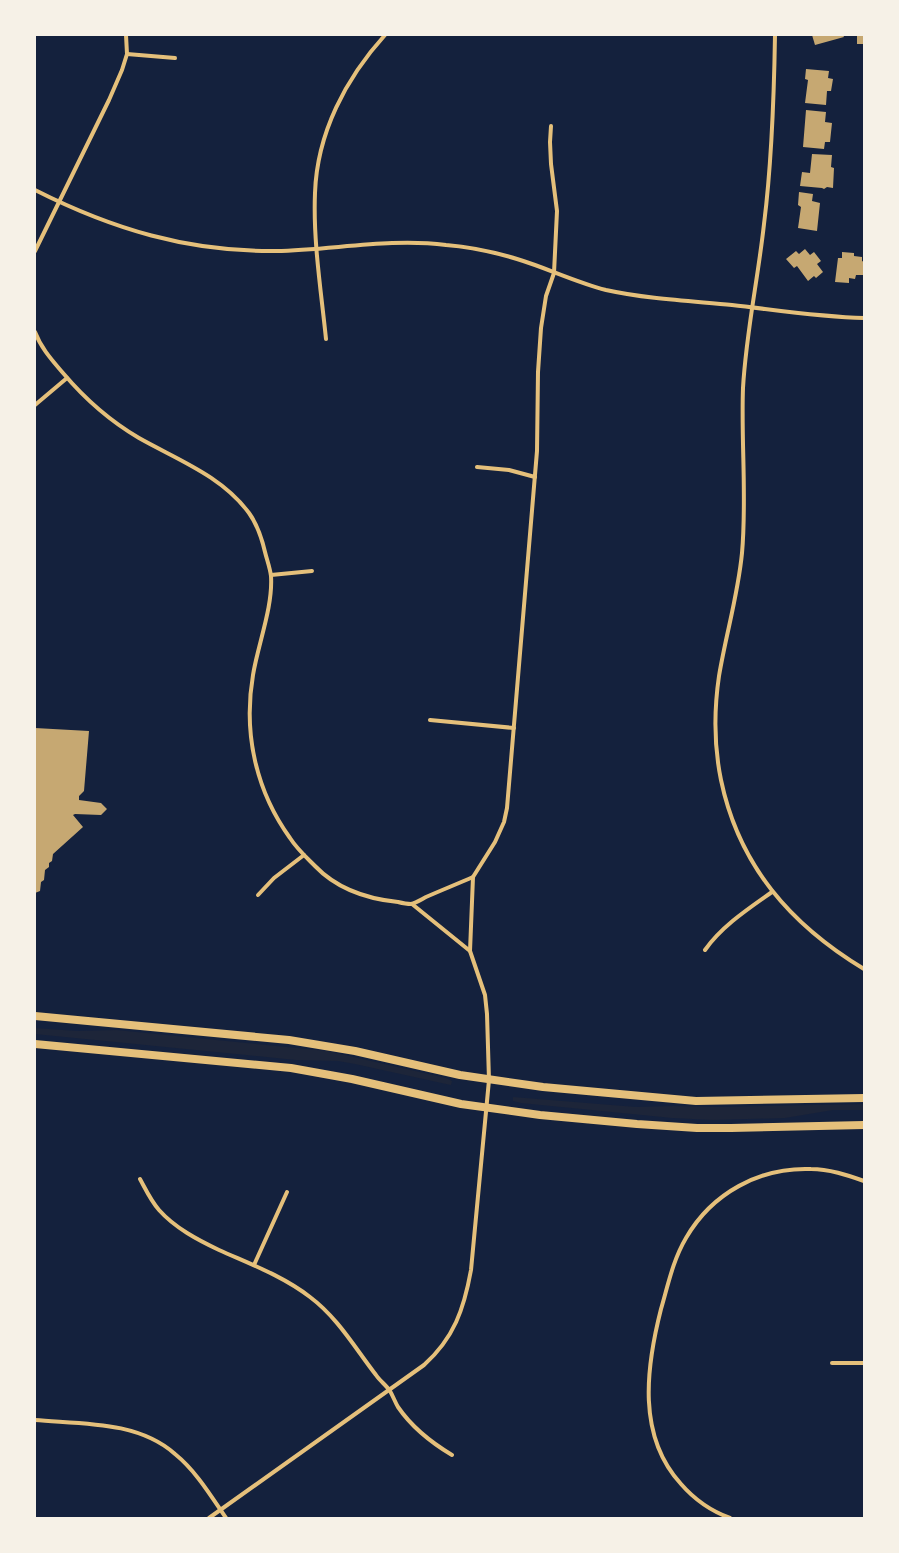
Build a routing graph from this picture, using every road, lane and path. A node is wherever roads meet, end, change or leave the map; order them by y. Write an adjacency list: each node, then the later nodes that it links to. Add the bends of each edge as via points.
1 (126, 35): 4 (street)
2 (385, 35): 9 (street, via 360,65 344,90 330,122 320,157 315,191)
3 (775, 35): 12 (street, via 769,178)
4 (127, 54): 5 (street); 8 (street, via 109,100)
5 (174, 58)
6 (551, 126): 11 (street, via 550,164 557,211)
7 (35, 190): 8 (street)
8 (59, 202): 9 (street, via 124,228 203,247 250,251); 10 (street)
9 (317, 248): 11 (street, via 410,242 446,245 518,259); 15 (street)
10 (35, 251)
11 (554, 273): 12 (street, via 606,290); 19 (street, via 546,296 541,328)
12 (752, 308): 13 (street); 26 (street, via 743,387 742,551 738,590 719,676 716,743 721,781 732,817 756,870)
13 (864, 318)
14 (35, 332): 16 (street, via 48,356)
15 (326, 339)
16 (67, 378): 17 (street); 21 (street, via 92,404 115,422 214,479 236,497 250,515 262,540)
17 (35, 405)
18 (477, 467): 19 (street, via 509,470)
19 (535, 477): 23 (street)
20 (312, 571): 21 (street)
21 (271, 575): 24 (street, via 250,694 251,744 269,804 290,839)
22 (430, 720): 23 (street)
23 (514, 728): 25 (street, via 504,822 496,842)
24 (304, 854): 27 (street, via 274,878); 28 (street, via 327,877 362,895 384,901)
25 (473, 877): 28 (street); 29 (street)
26 (772, 892): 30 (street, via 725,927); 31 (street, via 812,934 839,955)
27 (258, 895)
28 (412, 904): 29 (street)
29 (470, 950): 34 (street, via 487,1014)
30 (705, 950)
31 (864, 969)
32 (35, 1016): 34 (main road, via 296,1041)
33 (35, 1044): 36 (main road, via 314,1072)
34 (488, 1080): 35 (main road, via 696,1101); 36 (street)
35 (864, 1098)
36 (486, 1108): 37 (main road, via 668,1126 731,1128); 44 (street, via 471,1270 460,1316 435,1355)
37 (864, 1125)
38 (140, 1179): 41 (street, via 159,1210 171,1221 204,1243)
39 (864, 1182): 50 (street, via 847,1175 812,1169 790,1169 753,1179 711,1206 693,1227 679,1250 658,1323 648,1393 650,1419 654,1439 666,1464 687,1491 714,1511)
40 (287, 1192): 41 (street)
41 (254, 1265): 44 (street, via 294,1286 330,1314)
42 (832, 1363): 43 (street)
43 (864, 1363)
44 (389, 1391): 46 (street, via 408,1419 438,1447); 47 (street)
45 (35, 1420): 47 (street, via 116,1427 155,1441 175,1453 190,1468)
46 (452, 1455)
47 (221, 1510): 48 (street); 49 (street)
48 (208, 1518)
49 (226, 1518)
50 (730, 1518)

